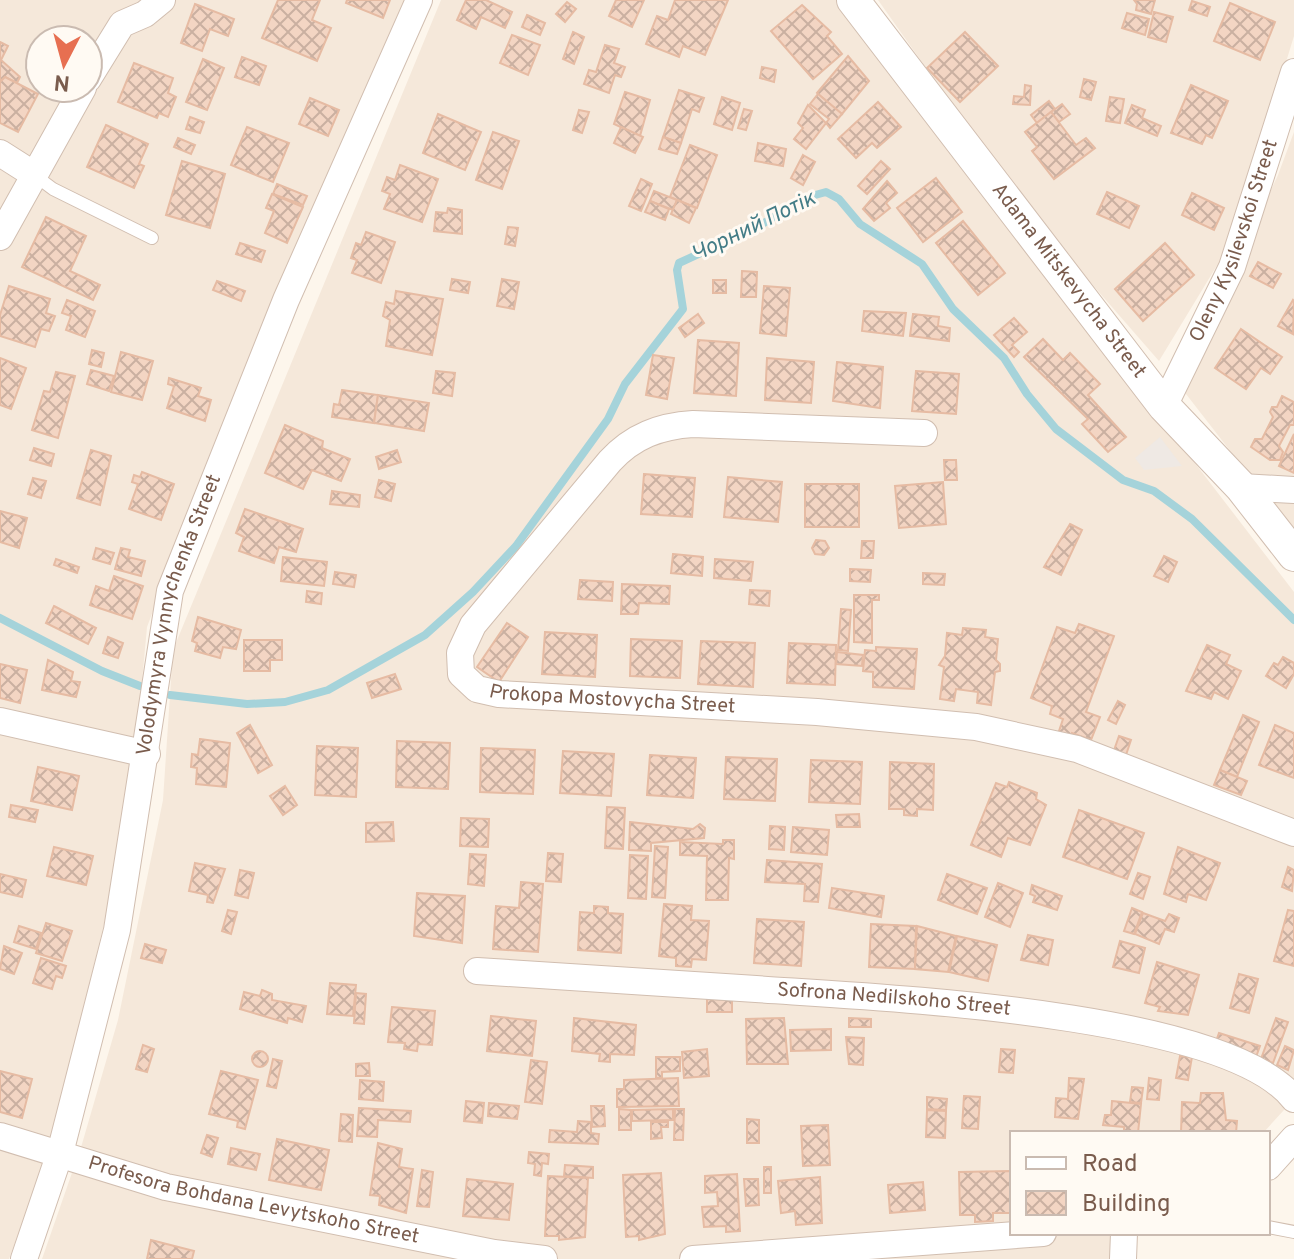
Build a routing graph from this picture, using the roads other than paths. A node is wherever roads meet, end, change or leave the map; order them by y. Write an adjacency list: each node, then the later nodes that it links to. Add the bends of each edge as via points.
1 (162, 0): 4 (street, via 122,24)
2 (419, 0): 17 (street, Volodymyra Vynnychenka Street, via 286,300 170,591)
3 (853, 0): 11 (street, Adama Mitskevycha Street)
4 (104, 53)
5 (1294, 72): 11 (street, Oleny Kysilevskoi Street, via 1232,267)
6 (74, 104): 8 (street)
7 (0, 153): 8 (street)
8 (33, 174): 9 (street); 10 (lane)
9 (0, 237)
10 (152, 238)
11 (1164, 406): 13 (street, Adama Mitskevycha Street)
12 (924, 433): 18 (street, Prokopa Mostovycha Street, via 693,424 633,440 473,625 460,653 461,674 477,689 499,694 976,727 1077,749)
13 (1241, 487): 14 (street); 15 (street, Adama Mitskevycha Street)
14 (1294, 490)
15 (1294, 555)
16 (0, 721): 17 (street)
17 (147, 754): 23 (street, Volodymyra Vynnychenka Street, via 117,930)
18 (1294, 833)
19 (477, 971): 20 (street, Sofrona Nedilskoho Street, via 1001,1007 1218,1052 1259,1069)
20 (1294, 1099)
21 (0, 1136): 23 (street, Profesora Bohdana Levytskoho Street)
22 (1294, 1138): 24 (street)
23 (60, 1153): 29 (street, Volodymyra Vynnychenka Street); 30 (street, Profesora Bohdana Levytskoho Street, via 190,1192)
24 (1270, 1165)
25 (1270, 1227): 26 (lane)
26 (1294, 1232)
27 (1016, 1235): 31 (street)
28 (1124, 1235): 32 (street)
29 (24, 1259)
30 (544, 1259)
31 (693, 1259)
32 (1123, 1259)

